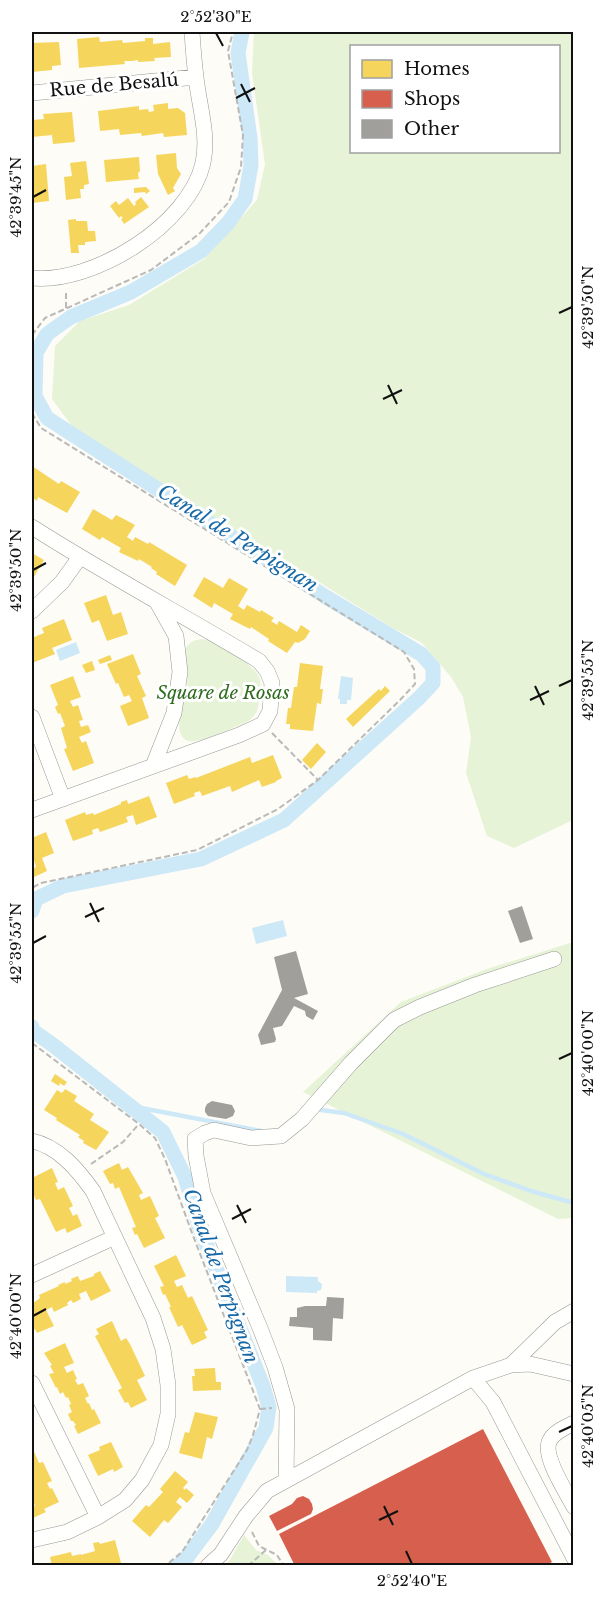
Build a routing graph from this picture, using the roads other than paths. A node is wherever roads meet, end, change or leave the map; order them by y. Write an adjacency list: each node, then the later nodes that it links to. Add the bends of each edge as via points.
1 (192, 32): 2 (street)
2 (196, 78): 3 (street, Rue de Besalú); 4 (street, via 206,138 203,163 177,211 145,240 108,261 66,276)
3 (32, 93)
4 (32, 278)
5 (32, 527): 6 (street)
6 (80, 557): 7 (street); 8 (street, via 62,582)
7 (158, 602): 10 (street, via 176,636 180,672 174,713); 10 (street, via 259,661 272,682 270,711 262,724)
8 (32, 611)
9 (32, 717): 11 (street)
10 (153, 766): 11 (street)
11 (63, 799): 12 (street)
12 (32, 810)
13 (554, 959): 23 (street, via 475,985 394,1020 302,1119 281,1136 251,1138 214,1130 195,1139 202,1193 260,1328 287,1408)
14 (32, 1141): 15 (street, via 42,1143 78,1170)
15 (115, 1237): 16 (street); 25 (street, via 153,1318 163,1349 168,1414 161,1445 142,1480 125,1500)
16 (32, 1275)
17 (573, 1311): 18 (street)
18 (511, 1365): 19 (street, via 530,1364); 20 (street)
19 (573, 1374)
20 (473, 1378): 23 (street); 27 (street, via 493,1402)
21 (32, 1383): 25 (street)
22 (573, 1423): 24 (street, via 549,1440 548,1450)
23 (286, 1480): 28 (street, via 267,1491)
24 (573, 1507)
25 (98, 1517): 26 (street, via 68,1532)
26 (32, 1540)
27 (573, 1558)
28 (208, 1566)

